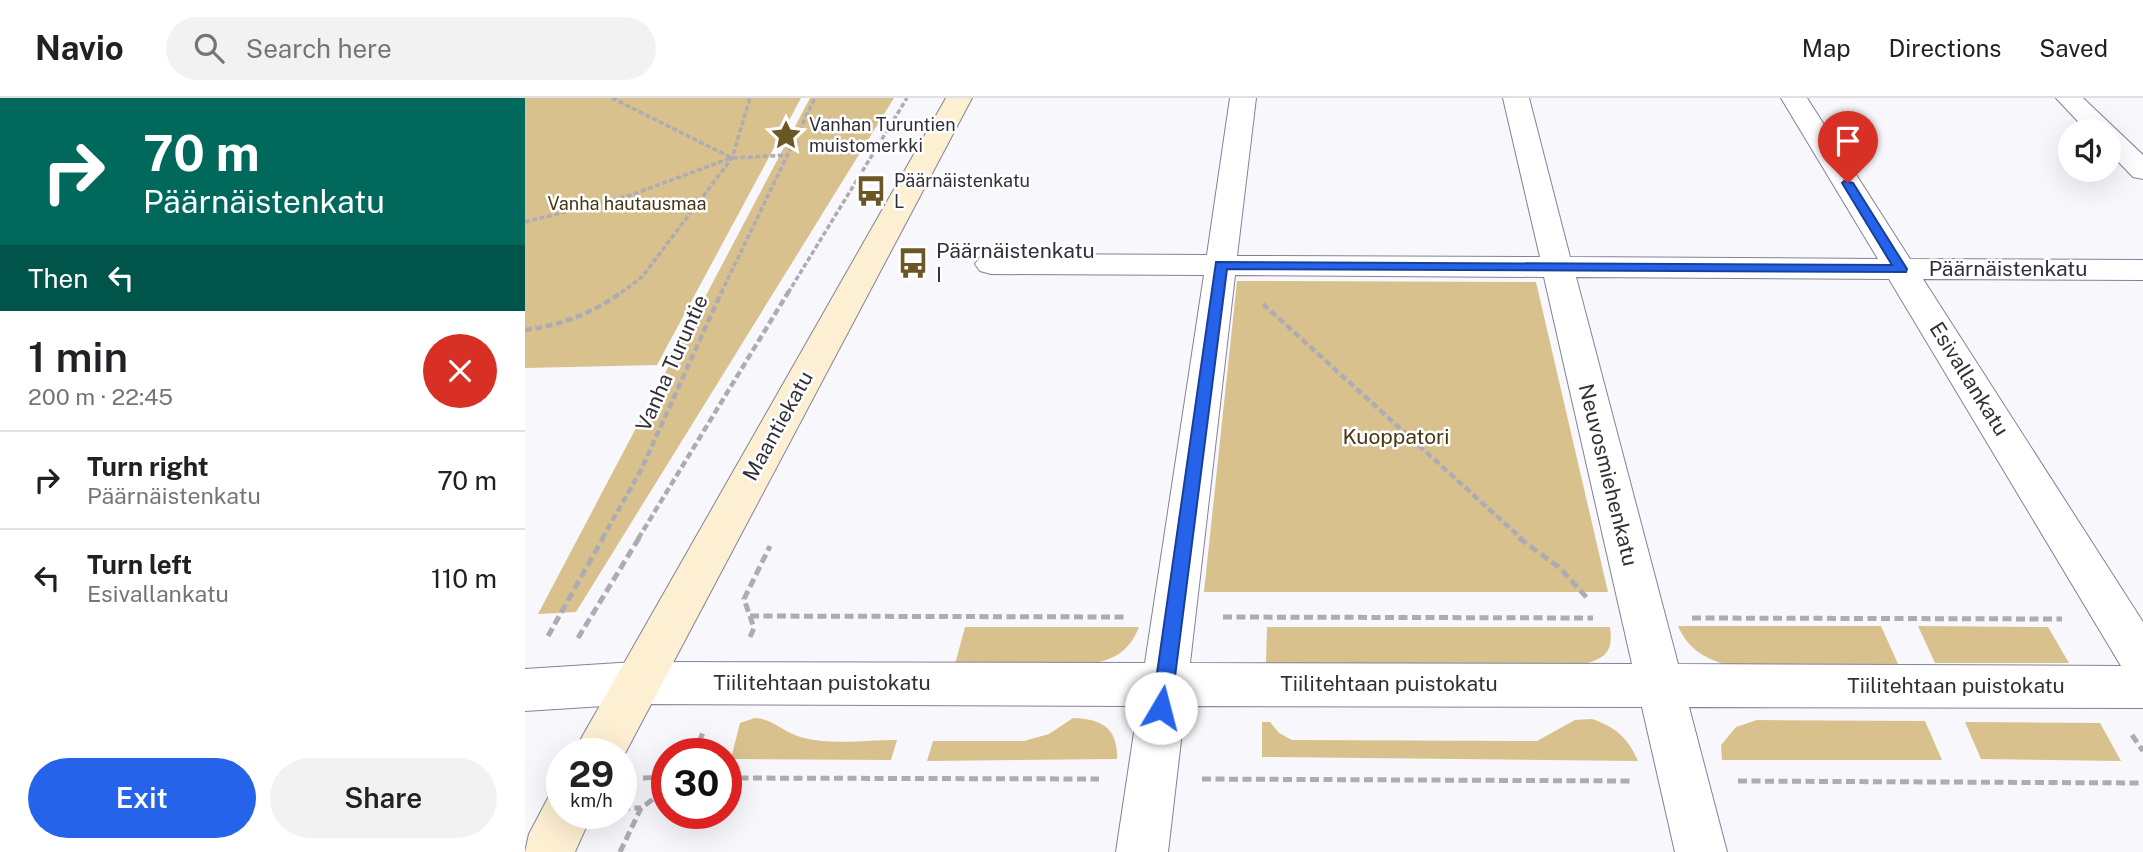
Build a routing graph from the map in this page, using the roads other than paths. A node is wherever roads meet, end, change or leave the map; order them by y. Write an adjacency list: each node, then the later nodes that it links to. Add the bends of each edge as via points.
1 (959, 98): 15 (main road, Maantiekatu)
2 (1243, 98): 10 (street)
3 (1515, 98): 11 (street, Neuvosmiehenkatu)
4 (1794, 98): 12 (street, Esivallankatu)
5 (2069, 98): 6 (street)
6 (2090, 119)
7 (2121, 149): 8 (street)
8 (2143, 171)
9 (991, 264): 10 (street, Päärnäistenkatu)
10 (1221, 265): 11 (street, Päärnäistenkatu); 16 (street)
11 (1557, 267): 12 (street, Päärnäistenkatu); 17 (street, Neuvosmiehenkatu)
12 (1901, 269): 13 (street, Päärnäistenkatu); 14 (street, Esivallankatu)
13 (2143, 270)
14 (2143, 661)
15 (635, 683): 16 (street, Tiilitehtaan puistokatu); 19 (street, Tiilitehtaan puistokatu); 20 (main road, Maantiekatu)
16 (1165, 684): 17 (street, Tiilitehtaan puistokatu); 23 (street)
17 (1660, 685): 18 (street, Tiilitehtaan puistokatu); 24 (street, Neuvosmiehenkatu)
18 (2143, 687)
19 (537, 690)
20 (607, 738)
21 (559, 829): 22 (main road)
22 (547, 852)
23 (1142, 852)
24 (1701, 852)

